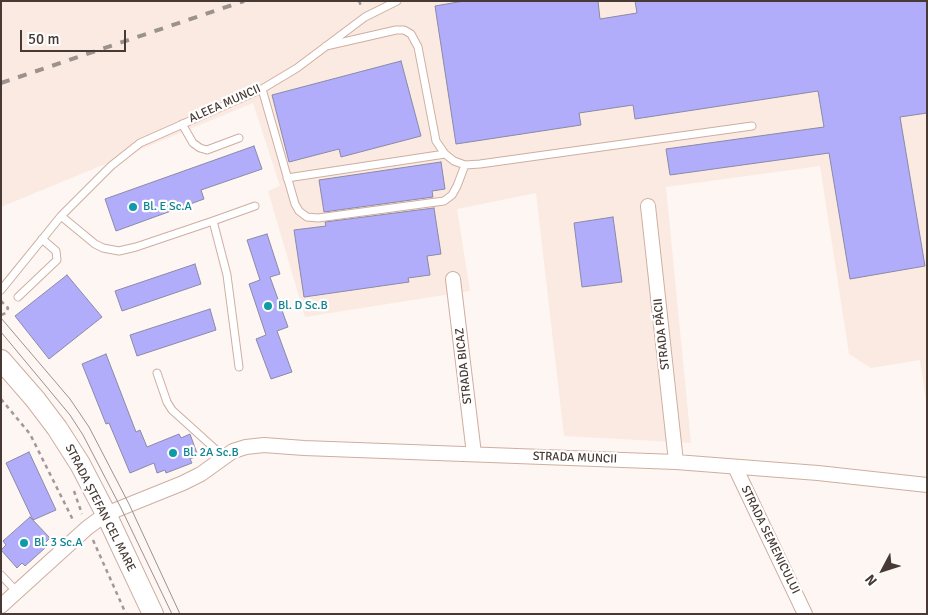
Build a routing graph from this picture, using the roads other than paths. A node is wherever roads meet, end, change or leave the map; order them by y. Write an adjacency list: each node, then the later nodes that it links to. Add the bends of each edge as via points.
1 (397, 1): 2 (lane, ALEEA MUNCII, via 365,17)
2 (326, 46): 3 (lane, ALEEA MUNCII); 7 (lane, via 396,30 411,34 418,47 436,141)
3 (262, 89): 4 (lane, ALEEA MUNCII); 9 (lane)
4 (182, 124): 6 (lane, via 193,143 207,150); 12 (lane, ALEEA MUNCII, via 140,144 110,166)
5 (752, 126): 8 (lane)
6 (239, 138)
7 (445, 154): 8 (lane); 9 (lane)
8 (465, 165): 9 (lane, via 452,195 444,201 318,218 299,211)
9 (287, 178)
10 (255, 206): 13 (lane)
11 (648, 206): 23 (street, STRADA PĂCII)
12 (61, 216): 13 (lane, via 95,244 119,251); 14 (lane, ALEEA MUNCII)
13 (213, 221): 19 (lane, via 227,275)
14 (42, 239): 16 (lane, ALEEA MUNCII); 17 (lane, via 56,251 57,260)
15 (453, 279): 21 (street, STRADA BICAZ)
16 (1, 290)
17 (18, 297)
18 (1, 360): 26 (main road, STRADA ȘTEFAN CEL MARE, via 57,428)
19 (239, 366)
20 (157, 373): 22 (lane, via 172,410)
21 (474, 454): 22 (street, STRADA MUNCII, via 264,445 246,447); 23 (street, STRADA MUNCII)
22 (224, 457): 26 (street, STRADA MUNCII, via 183,483)
23 (676, 462): 24 (street, STRADA MUNCII)
24 (735, 467): 25 (street, STRADA MUNCII); 31 (street, STRADA SEMENICULUI)
25 (927, 485)
26 (106, 514): 28 (street, STRADA MUNCII); 30 (main road, STRADA ȘTEFAN CEL MARE)
27 (1, 575): 28 (lane)
28 (16, 591): 29 (street, STRADA MUNCII)
29 (1, 606)
30 (153, 614)
31 (805, 614)

